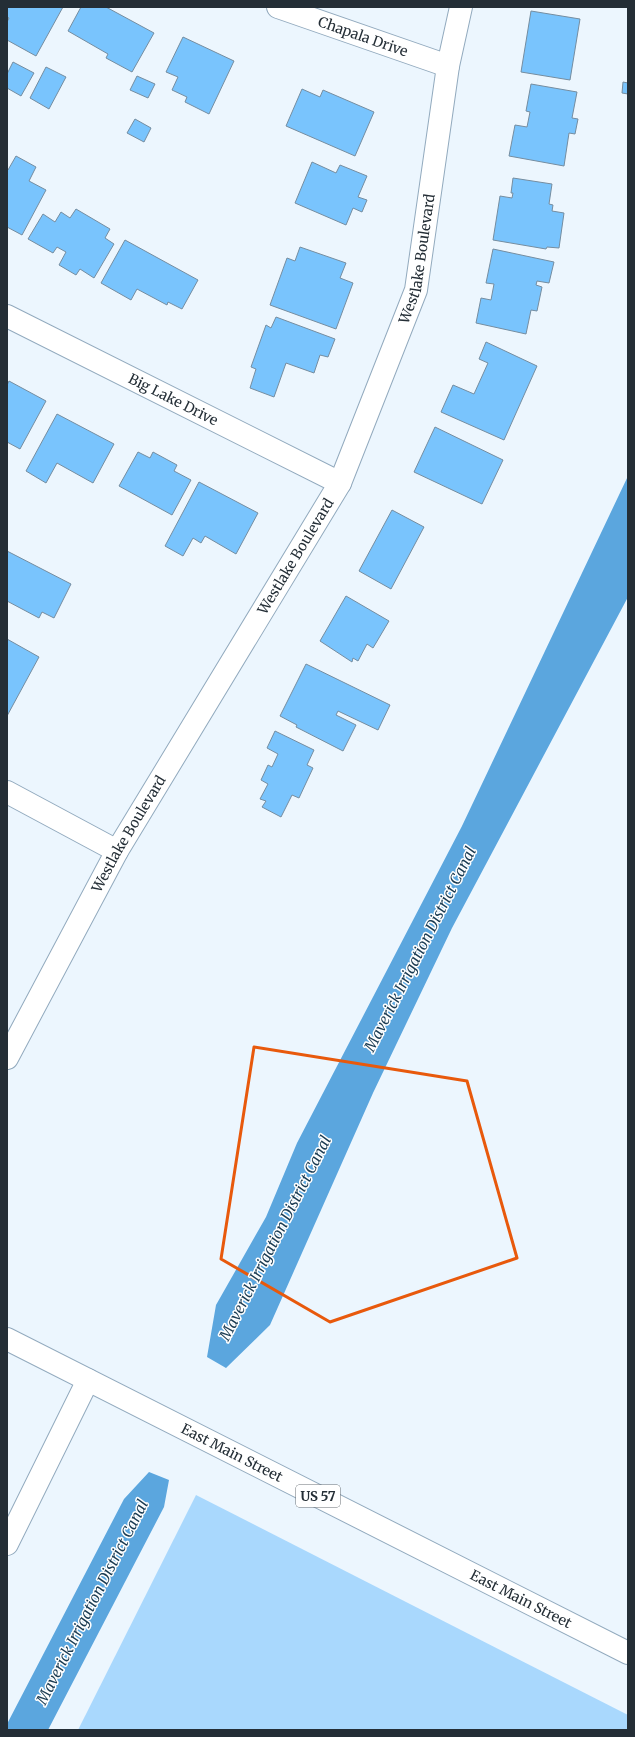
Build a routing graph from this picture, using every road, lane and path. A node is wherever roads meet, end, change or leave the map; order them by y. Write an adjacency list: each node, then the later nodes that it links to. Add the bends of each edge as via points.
1 (278, 7): 3 (main road, Chapala Drive)
2 (461, 7): 3 (main road, Westlake Boulevard)
3 (448, 66): 5 (main road, Westlake Boulevard, via 416,290)
4 (7, 316): 5 (main road, Big Lake Drive)
5 (340, 483): 7 (main road, Westlake Boulevard)
6 (7, 792): 7 (main road)
7 (117, 850): 8 (main road, Westlake Boulevard)
8 (7, 1058)
9 (7, 1339): 10 (main road, East Main Street / US 57)
10 (88, 1380): 11 (main road); 12 (main road, East Main Street / US 57)
11 (7, 1544)
12 (628, 1653)

